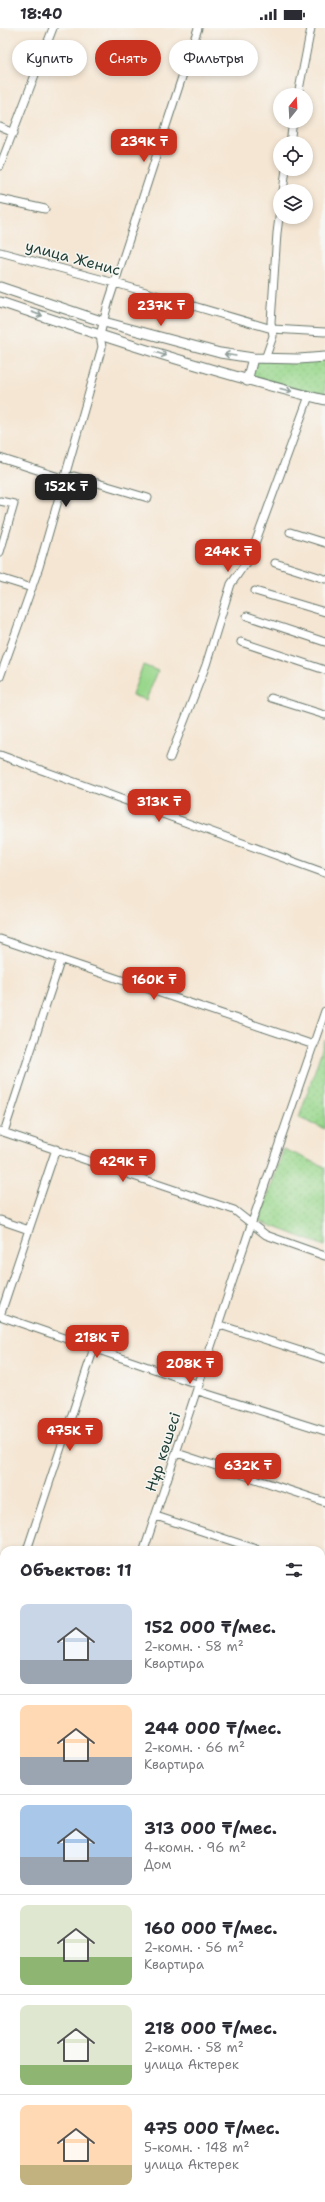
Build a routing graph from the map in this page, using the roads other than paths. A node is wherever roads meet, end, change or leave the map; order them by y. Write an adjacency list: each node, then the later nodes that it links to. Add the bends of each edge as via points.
1 (53, 28): 6 (street)
2 (198, 28): 12 (street)
3 (311, 28): 4 (street)
4 (299, 88)
5 (0, 127): 6 (street)
6 (14, 132): 7 (street)
7 (0, 166)
8 (0, 199): 9 (street)
9 (45, 209)
10 (278, 224): 16 (street)
11 (0, 252): 12 (street, улица Женис)
12 (115, 283): 15 (street); 16 (street, улица Женис)
13 (0, 287): 15 (main road)
14 (0, 302): 18 (main road, one-way to 18)
15 (104, 322): 18 (street); 20 (main road, one-way to 15, via 174,342)
16 (272, 329): 17 (street, улица Женис); 21 (street, via 273,336)
17 (325, 332)
18 (100, 335): 22 (main road, one-way to 22); 26 (street, via 102,346)
19 (325, 357): 21 (main road)
20 (252, 358): 21 (main road); 22 (main road)
21 (265, 359)
22 (247, 381): 23 (main road, one-way to 23)
23 (309, 396): 24 (main road); 46 (street, via 250,558 231,584 206,665)
24 (325, 400)
25 (0, 458): 26 (street)
26 (65, 479): 27 (street, via 74,476); 35 (street)
27 (148, 498)
28 (0, 501): 31 (street, via 14,504)
29 (290, 532): 30 (street)
30 (325, 543)
31 (0, 552)
32 (275, 563): 34 (street)
33 (0, 578): 35 (street)
34 (325, 579)
35 (32, 588): 42 (street)
36 (255, 591): 37 (street)
37 (325, 612)
38 (247, 616): 40 (street)
39 (241, 642): 41 (street)
40 (325, 642)
41 (325, 670)
42 (0, 676)
43 (271, 698): 44 (street)
44 (325, 715)
45 (0, 755): 47 (street)
46 (170, 758)
47 (325, 873)
48 (0, 939): 49 (street)
49 (61, 960): 51 (street); 52 (street)
50 (325, 1011): 51 (street, Нұр көшесі)
51 (314, 1045): 55 (street, Нұр көшесі)
52 (2, 1131): 53 (street)
53 (56, 1149): 55 (street, via 234,1210); 56 (street)
54 (0, 1220): 56 (street)
55 (251, 1225): 57 (street, via 266,1235); 59 (street, Нұр көшесі)
56 (29, 1230): 58 (street)
57 (325, 1256)
58 (0, 1316): 60 (street)
59 (220, 1325): 61 (street); 62 (street, Нұр көшесі)
60 (94, 1348): 62 (street); 67 (street)
61 (325, 1359)
62 (199, 1388): 63 (street); 64 (street, Нұр көшесі)
63 (325, 1432)
64 (177, 1453): 65 (street); 66 (street, Нұр көшесі)
65 (325, 1502)
66 (156, 1516): 68 (street, Нұр көшесі); 69 (street)
67 (28, 1546)
68 (145, 1546)
69 (247, 1546)

